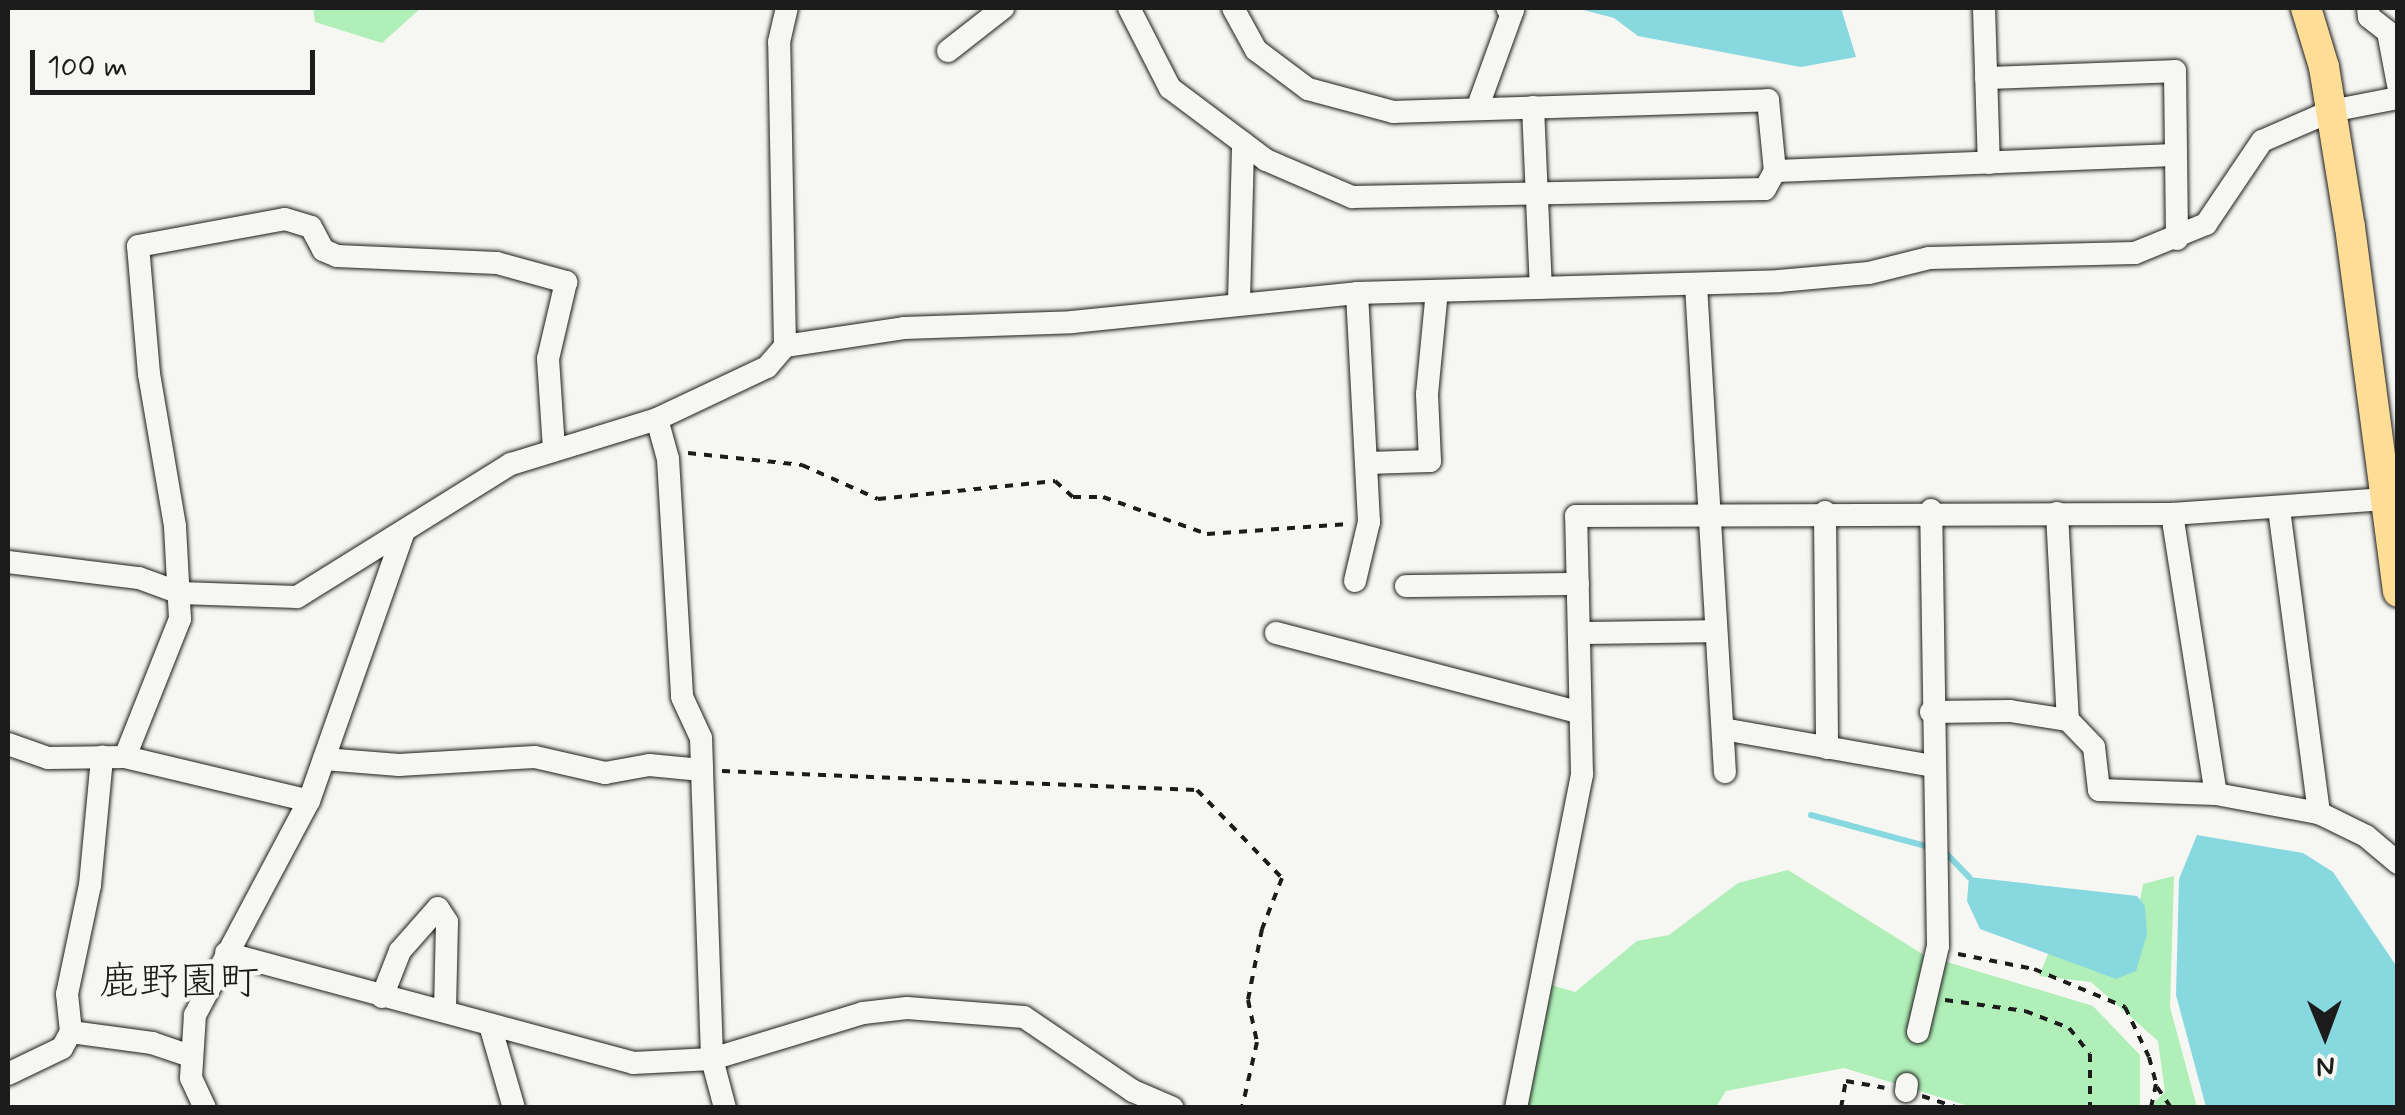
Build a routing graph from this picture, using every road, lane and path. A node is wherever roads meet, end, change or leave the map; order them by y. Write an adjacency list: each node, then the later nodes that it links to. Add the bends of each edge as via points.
1 (787, 8): 27 (street, via 779,42)
2 (1003, 8): 9 (street)
3 (1128, 8): 16 (street, via 1170,88)
4 (1232, 8): 14 (street, via 1256,50 1308,89 1394,112)
5 (1507, 8): 14 (street, via 1513,10)
6 (1984, 8): 10 (street)
7 (2306, 8): 15 (main road)
8 (2368, 8): 11 (street, via 2388,32)
9 (948, 51)
10 (1986, 78): 17 (street, via 2175,71); 18 (street)
11 (2398, 84)
12 (2398, 98): 15 (street)
13 (1533, 108): 14 (street); 19 (street, via 1768,100); 20 (street)
14 (1477, 109)
15 (2331, 111): 21 (street, via 2262,141 2218,210); 32 (main road)
16 (1244, 143): 20 (street, via 1352,196); 26 (street)
17 (2176, 155): 18 (street); 21 (street)
18 (1988, 163): 19 (street)
19 (1775, 171): 20 (street, via 1765,189)
20 (1537, 197): 23 (street)
21 (2177, 239): 22 (street, via 2135,253 1929,258 1869,274)
22 (1696, 285): 23 (street); 38 (street)
23 (1540, 288): 24 (street)
24 (1437, 291): 25 (street); 31 (street, via 1427,394 1430,462)
25 (1358, 293): 26 (street); 31 (street)
26 (1238, 300): 27 (street, via 1072,322 904,328)
27 (785, 346): 28 (street, via 767,367)
28 (657, 419): 29 (street); 30 (street)
29 (554, 450): 40 (street, via 512,464); 46 (street, via 548,359 566,282 497,263 337,256 323,250 311,227 285,219 138,246)
30 (668, 459): 39 (path, via 696,450 770,458 802,465 878,500 1055,481 1073,497 1103,496 1207,534); 59 (street, via 682,697 700,738)
31 (1367, 462): 39 (street)
32 (2385, 499): 33 (street); 45 (main road)
33 (2279, 509): 37 (street); 63 (street)
34 (1931, 510): 35 (street); 36 (street); 50 (street)
35 (1825, 512): 38 (street); 55 (street)
36 (2057, 513): 37 (street); 52 (street)
37 (2172, 514): 61 (street)
38 (1710, 515): 43 (street, via 1576,516); 48 (street)
39 (1369, 522): 42 (street)
40 (403, 534): 46 (street, via 297,598); 57 (street)
41 (8, 562): 46 (street, via 139,578)
42 (1356, 581)
43 (1578, 584): 44 (street); 47 (street)
44 (1406, 586)
45 (2398, 592)
46 (180, 594): 56 (street, via 180,619)
47 (1579, 632): 48 (street); 51 (street)
48 (1716, 632): 53 (street)
49 (1276, 633): 51 (street)
50 (1931, 712): 52 (street, via 2010,710); 58 (street)
51 (1580, 713): 84 (street, via 1582,774)
52 (2068, 720): 61 (street, via 2094,747 2100,790)
53 (1722, 729): 55 (street); 60 (street)
54 (8, 744): 56 (street, via 48,758)
55 (1826, 748): 58 (street)
56 (113, 757): 62 (street); 71 (street, via 67,994)
57 (324, 759): 59 (street, via 399,765 536,757 604,773 648,765); 62 (street)
58 (1933, 766): 65 (street)
59 (702, 770): 74 (street); 83 (path, via 1197,790 1282,878 1262,929 1248,1000 1257,1042)
60 (1725, 772)
61 (2216, 794): 63 (street)
62 (309, 801): 66 (street)
63 (2319, 813): 64 (street, via 2366,836)
64 (2398, 863)
65 (1938, 946): 68 (street); 77 (path, via 2090,988 2125,1007 2142,1033)
66 (226, 953): 67 (street); 73 (street, via 195,1015)
67 (382, 997): 69 (street); 69 (street, via 400,951 438,908 447,922)
68 (1926, 998): 72 (street); 85 (path, via 2024,1011 2069,1028 2090,1054)
69 (444, 1011): 70 (street)
70 (490, 1025): 74 (street, via 633,1063); 80 (street)
71 (71, 1032): 73 (street, via 152,1043); 75 (street, via 62,1048)
72 (1918, 1032)
73 (190, 1056): 79 (street, via 190,1078)
74 (712, 1059): 81 (street); 82 (street, via 864,1013 907,1008 1024,1017 1134,1091)
75 (38, 1061): 76 (street); 78 (street)
76 (8, 1074)
77 (2156, 1084): 86 (path); 87 (path)
78 (8, 1094)
79 (206, 1108)
80 (514, 1108)
81 (724, 1108)
82 (1173, 1108)
83 (1242, 1108)
84 (1516, 1108)
85 (2090, 1108)
86 (2151, 1108)
87 (2171, 1108)

